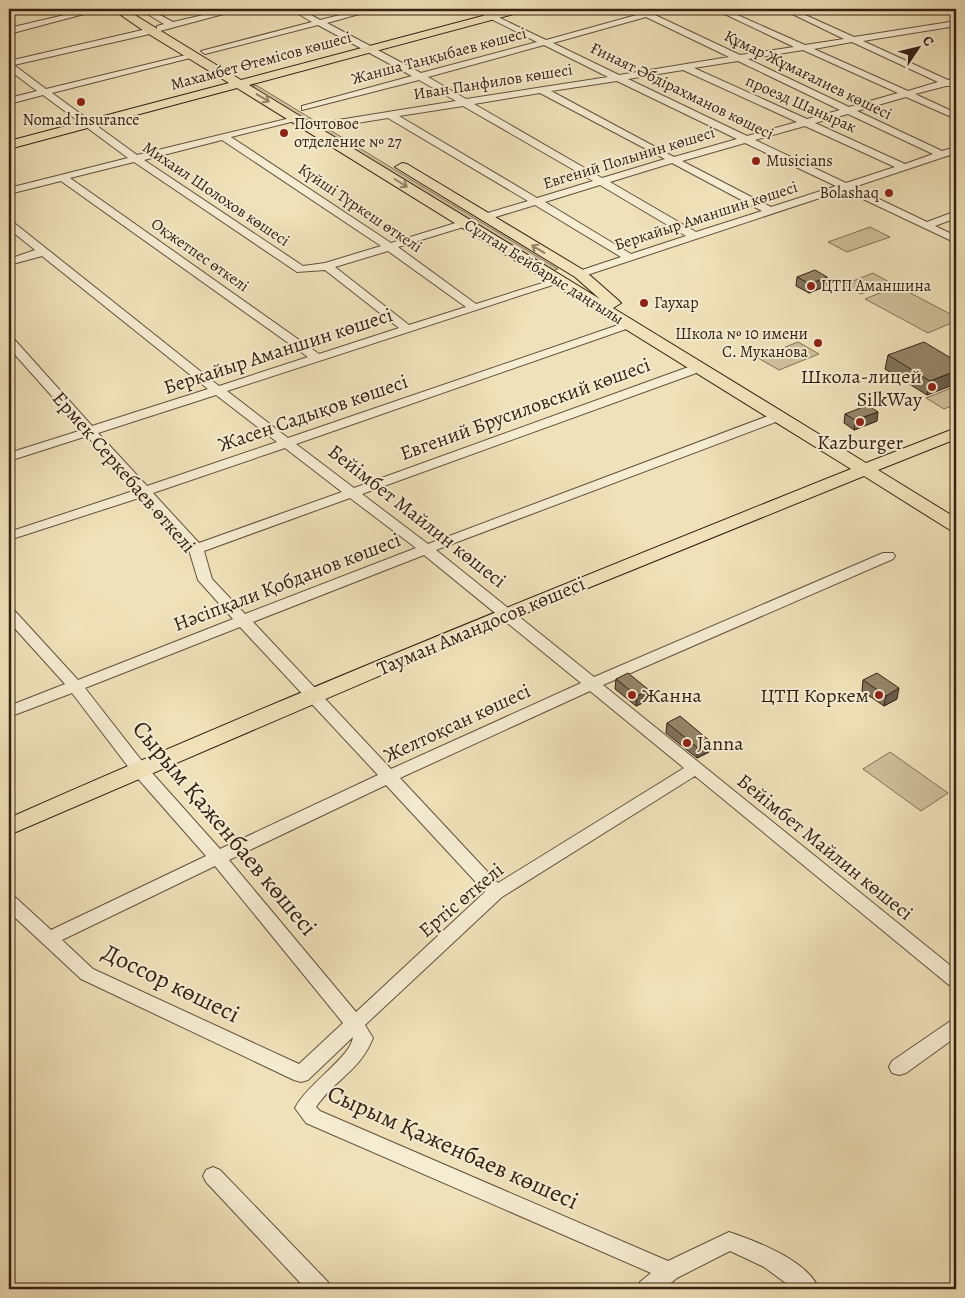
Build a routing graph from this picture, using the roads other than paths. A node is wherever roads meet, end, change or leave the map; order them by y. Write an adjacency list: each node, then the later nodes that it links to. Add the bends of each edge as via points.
1 (118, 9): 18 (main road, Сұлтан Бейбарыс даңғылы)
2 (144, 9): 18 (street)
3 (238, 9): 18 (street)
4 (294, 9): 16 (street)
5 (373, 9): 16 (street)
6 (475, 9): 15 (street, Ғинаят Әбдірахманов көшесі)
7 (521, 9): 15 (main road, Махамбет Өтемісов көшесі)
8 (633, 9): 14 (street, Құмар Жұмағалиев көшесі)
9 (667, 9): 14 (street, Жанша Таңқыбаев көшесі)
10 (718, 9): 22 (street)
11 (806, 9): 13 (street)
12 (95, 10): 19 (street)
13 (790, 10): 20 (street)
14 (648, 15): 21 (street, Жанша Таңқыбаев көшесі); 26 (street, Құмар Жұмағалиев көшесі)
15 (491, 16): 21 (street, Ғинаят Әбдірахманов көшесі); 23 (main road, Махамбет Өтемісов көшесі)
16 (320, 22): 23 (street); 24 (street)
17 (956, 23): 20 (street, Иван Панфилов көшесі)
18 (161, 28): 24 (main road, Сұлтан Бейбарыс даңғылы); 25 (main road, Сұлтан Бейбарыс даңғылы); 27 (street)
19 (9, 31)
20 (853, 40): 22 (street, Иван Панфилов көшесі); 32 (street)
21 (546, 42): 29 (street, Жанша Таңқыбаев көшесі); 30 (street, Ғинаят Әбдірахманов көшесі)
22 (805, 48): 26 (street, Иван Панфилов көшесі); 36 (street)
23 (369, 49): 29 (street); 31 (main road, Махамбет Өтемісов көшесі)
24 (205, 51): 31 (main road, Сұлтан Бейбарыс даңғылы)
25 (191, 55): 33 (main road, Сұлтан Бейбарыс даңғылы); 35 (street)
26 (739, 58): 28 (street, Иван Панфилов көшесі); 39 (street, Құмар Жұмағалиев көшесі)
27 (9, 65): 35 (street, Михаил Шолохов көшесі)
28 (684, 67): 30 (street, Иван Панфилов көшесі); 43 (street, проезд Шанырак)
29 (421, 77): 38 (street); 40 (street, Жанша Таңқыбаев көшесі)
30 (620, 78): 34 (street, Иван Панфилов көшесі); 48 (street, Ғинаят Әбдірахманов көшесі)
31 (257, 79): 33 (main road, Махамбет Өтемісов көшесі); 40 (main road, Сұлтан Бейбарыс даңғылы)
32 (953, 83): 36 (street, Евгений Полынин көшесі)
33 (239, 84): 40 (main road, Сұлтан Бейбарыс даңғылы, one-way to 40); 44 (main road, Махамбет Өтемісов көшесі)
34 (540, 90): 38 (street, Иван Панфилов көшесі); 54 (street)
35 (45, 92): 37 (street); 44 (street, Михаил Шолохов көшесі)
36 (907, 94): 39 (street, Евгений Полынин көшесі); 42 (street)
37 (9, 101)
38 (464, 102): 41 (street, Иван Панфилов көшесі); 57 (street)
39 (847, 111): 43 (street, Евгений Полынин көшесі); 51 (street, Құмар Жұмағалиев көшесі)
40 (300, 113): 45 (main road, Сұлтан Бейбарыс даңғылы); 47 (street, Жанша Таңқыбаев көшесі); 64 (main road, Сұлтан Бейбарыс даңғылы, one-way to 64)
41 (389, 114): 45 (street, Иван Панфилов көшесі); 60 (street)
42 (956, 116)
43 (805, 122): 48 (street, Евгений Полынин көшесі); 55 (street, проезд Шанырак)
44 (88, 124): 49 (main road, Махамбет Өтемісов көшесі); 52 (street, Михаил Шолохов көшесі)
45 (332, 124): 46 (main road, Сұлтан Бейбарыс даңғылы)
46 (349, 134)
47 (224, 137): 52 (street, Жанша Таңқыбаев көшесі); 69 (street, Күйші Түркеш өткелі)
48 (747, 139): 54 (street, Евгений Полынин көшесі); 58 (street, Ғинаят Әбдірахманов көшесі)
49 (9, 145)
50 (956, 150): 51 (street, Беркайыр Аманшин көшесі)
51 (942, 155): 55 (street, Беркайыр Аманшин көшесі)
52 (136, 159): 56 (street, Жанша Таңқыбаев көшесі); 73 (street, Михаил Шолохов көшесі, via 301,270)
53 (391, 160): 63 (main road, Сұлтан Бейбарыс даңғылы)
54 (673, 160): 57 (street, Евгений Полынин көшесі); 61 (street)
55 (906, 168): 58 (street, Беркайыр Аманшин көшесі)
56 (63, 178): 59 (street, Жанша Таңқыбаев көшесі); 81 (street, Оқжетпес өткелі)
57 (601, 182): 60 (street, Евгений Полынин көшесі); 67 (street)
58 (846, 188): 61 (street, Беркайыр Аманшин көшесі); 66 (street, Ғинаят Әбдірахманов көшесі)
59 (9, 192)
60 (536, 201): 63 (street, Евгений Полынин көшесі); 71 (street)
61 (772, 212): 67 (street, Беркайыр Аманшин көшесі)
62 (956, 214): 66 (street)
63 (484, 217): 74 (main road, Сұлтан Бейбарыс даңғылы, one-way to 63)
64 (466, 223): 69 (street, Михаил Шолохов көшесі); 75 (main road, Сұлтан Бейбарыс даңғылы)
65 (9, 224): 70 (street, Бейімбет Майлин көшесі)
66 (926, 226): 68 (street, Ғинаят Әбдірахманов көшесі)
67 (696, 237): 71 (street, Беркайыр Аманшин көшесі)
68 (956, 240)
69 (389, 246): 73 (street, Михаил Шолохов көшесі); 77 (street, Күйші Түркеш өткелі)
70 (42, 252): 72 (street); 83 (street, Бейімбет Майлин көшесі)
71 (631, 258): 74 (street, Беркайыр Аманшин көшесі)
72 (9, 262)
73 (327, 266): 79 (street)
74 (586, 279): 76 (main road, via 587,288); 90 (main road, Сұлтан Бейбарыс даңғылы, via 635,322)
75 (558, 282): 76 (main road, Сұлтан Бейбарыс даңғылы); 77 (street, Беркайыр Аманшин көшесі)
76 (575, 290): 78 (main road, Сұлтан Бейбарыс даңғылы)
77 (475, 308): 79 (street, Беркайыр Аманшин көшесі)
78 (628, 325): 82 (main road, Сұлтан Бейбарыс даңғылы); 87 (street, Жасен Садықов көшесі)
79 (408, 330): 81 (street, Беркайыр Аманшин көшесі)
80 (9, 341): 85 (street, Ермек Серкебаев өткелі)
81 (318, 359): 83 (street, Беркайыр Аманшин көшесі)
82 (698, 368): 84 (main road, Сұлтан Бейбарыс даңғылы); 94 (street, Евгений Брусиловский көшесі)
83 (217, 390): 85 (street, Беркайыр Аманшин көшесі); 87 (street, Бейімбет Майлин көшесі)
84 (777, 416): 90 (main road, Сұлтан Бейбарыс даңғылы); 99 (street, Нәсіпқали Қобданов көшесі)
85 (90, 431): 89 (street, Беркайыр Аманшин көшесі); 93 (street, Ермек Серкебаев өткелі)
86 (956, 432): 88 (main road)
87 (287, 442): 93 (street, Жасен Садықов көшесі); 94 (street, Бейімбет Майлин көшесі)
88 (900, 454): 90 (main road); 92 (main road, via 888,464)
89 (9, 457)
90 (857, 462): 91 (main road, Тауман Амандосов көшесі); 92 (main road, Сұлтан Бейбарыс даңғылы)
91 (838, 479): 92 (main road); 102 (main road, Тауман Амандосов көшесі)
92 (887, 480): 95 (main road, Сұлтан Бейбарыс даңғылы); 96 (main road, Сұлтан Бейбарыс даңғылы)
93 (144, 492): 97 (street, Жасен Садықов көшесі); 98 (street, Ермек Серкебаев өткелі)
94 (352, 493): 98 (street, Евгений Брусиловский көшесі); 99 (street, Бейімбет Майлин көшесі)
95 (956, 518)
96 (956, 526)
97 (9, 536)
98 (196, 549): 103 (street, Ермек Серкебаев өткелі, via 205,580)
99 (426, 549): 102 (street, Бейімбет Майлин көшесі); 103 (street, Нәсіпқали Қобданов көшесі)
100 (888, 556): 104 (street, Желтоқсан көшесі)
101 (9, 613): 105 (street, Сырым Қаженбаев көшесі)
102 (507, 614): 104 (street, Бейімбет Майлин көшесі); 106 (main road, Тауман Амандосов көшесі)
103 (241, 622): 105 (street, Нәсіпқали Қобданов көшесі); 106 (street, Ермек Серкебаев өткелі)
104 (591, 685): 109 (street, Бейімбет Майлин көшесі); 110 (street, Желтоқсан көшесі)
105 (75, 686): 107 (street, Нәсіпқали Қобданов көшесі); 108 (street, Сырым Қаженбаев көшесі)
106 (312, 697): 108 (main road, Тауман Амандосов көшесі); 110 (street, Ермек Серкебаев өткелі)
107 (9, 712)
108 (139, 769): 111 (main road, Тауман Амандосов көшесі); 112 (street, Сырым Қаженбаев көшесі)
109 (694, 769): 113 (street, Ертіс өткелі); 116 (street, Бейімбет Майлин көшесі)
110 (391, 777): 112 (street, Желтоқсан көшесі); 113 (street, Ермек Серкебаев өткелі)
111 (9, 827)
112 (217, 857): 115 (street, Желтоқсан көшесі); 117 (street, Сырым Қаженбаев көшесі)
113 (496, 892): 117 (street, Ертіс өткелі)
114 (9, 902): 115 (street, Доссор көшесі)
115 (49, 939): 120 (street, Доссор көшесі, via 87,974)
116 (956, 980)
117 (354, 1023): 120 (street, Ертіс өткелі); 122 (street, Сырым Қаженбаев көшесі, via 363,1038 360,1051 311,1097 306,1108 313,1117)
118 (956, 1027): 119 (street)
119 (899, 1067)
120 (301, 1074)
121 (213, 1176): 123 (street)
122 (669, 1271): 124 (street); 125 (street, via 729,1241 771,1261)
123 (320, 1289)
124 (648, 1289)
125 (808, 1289)

